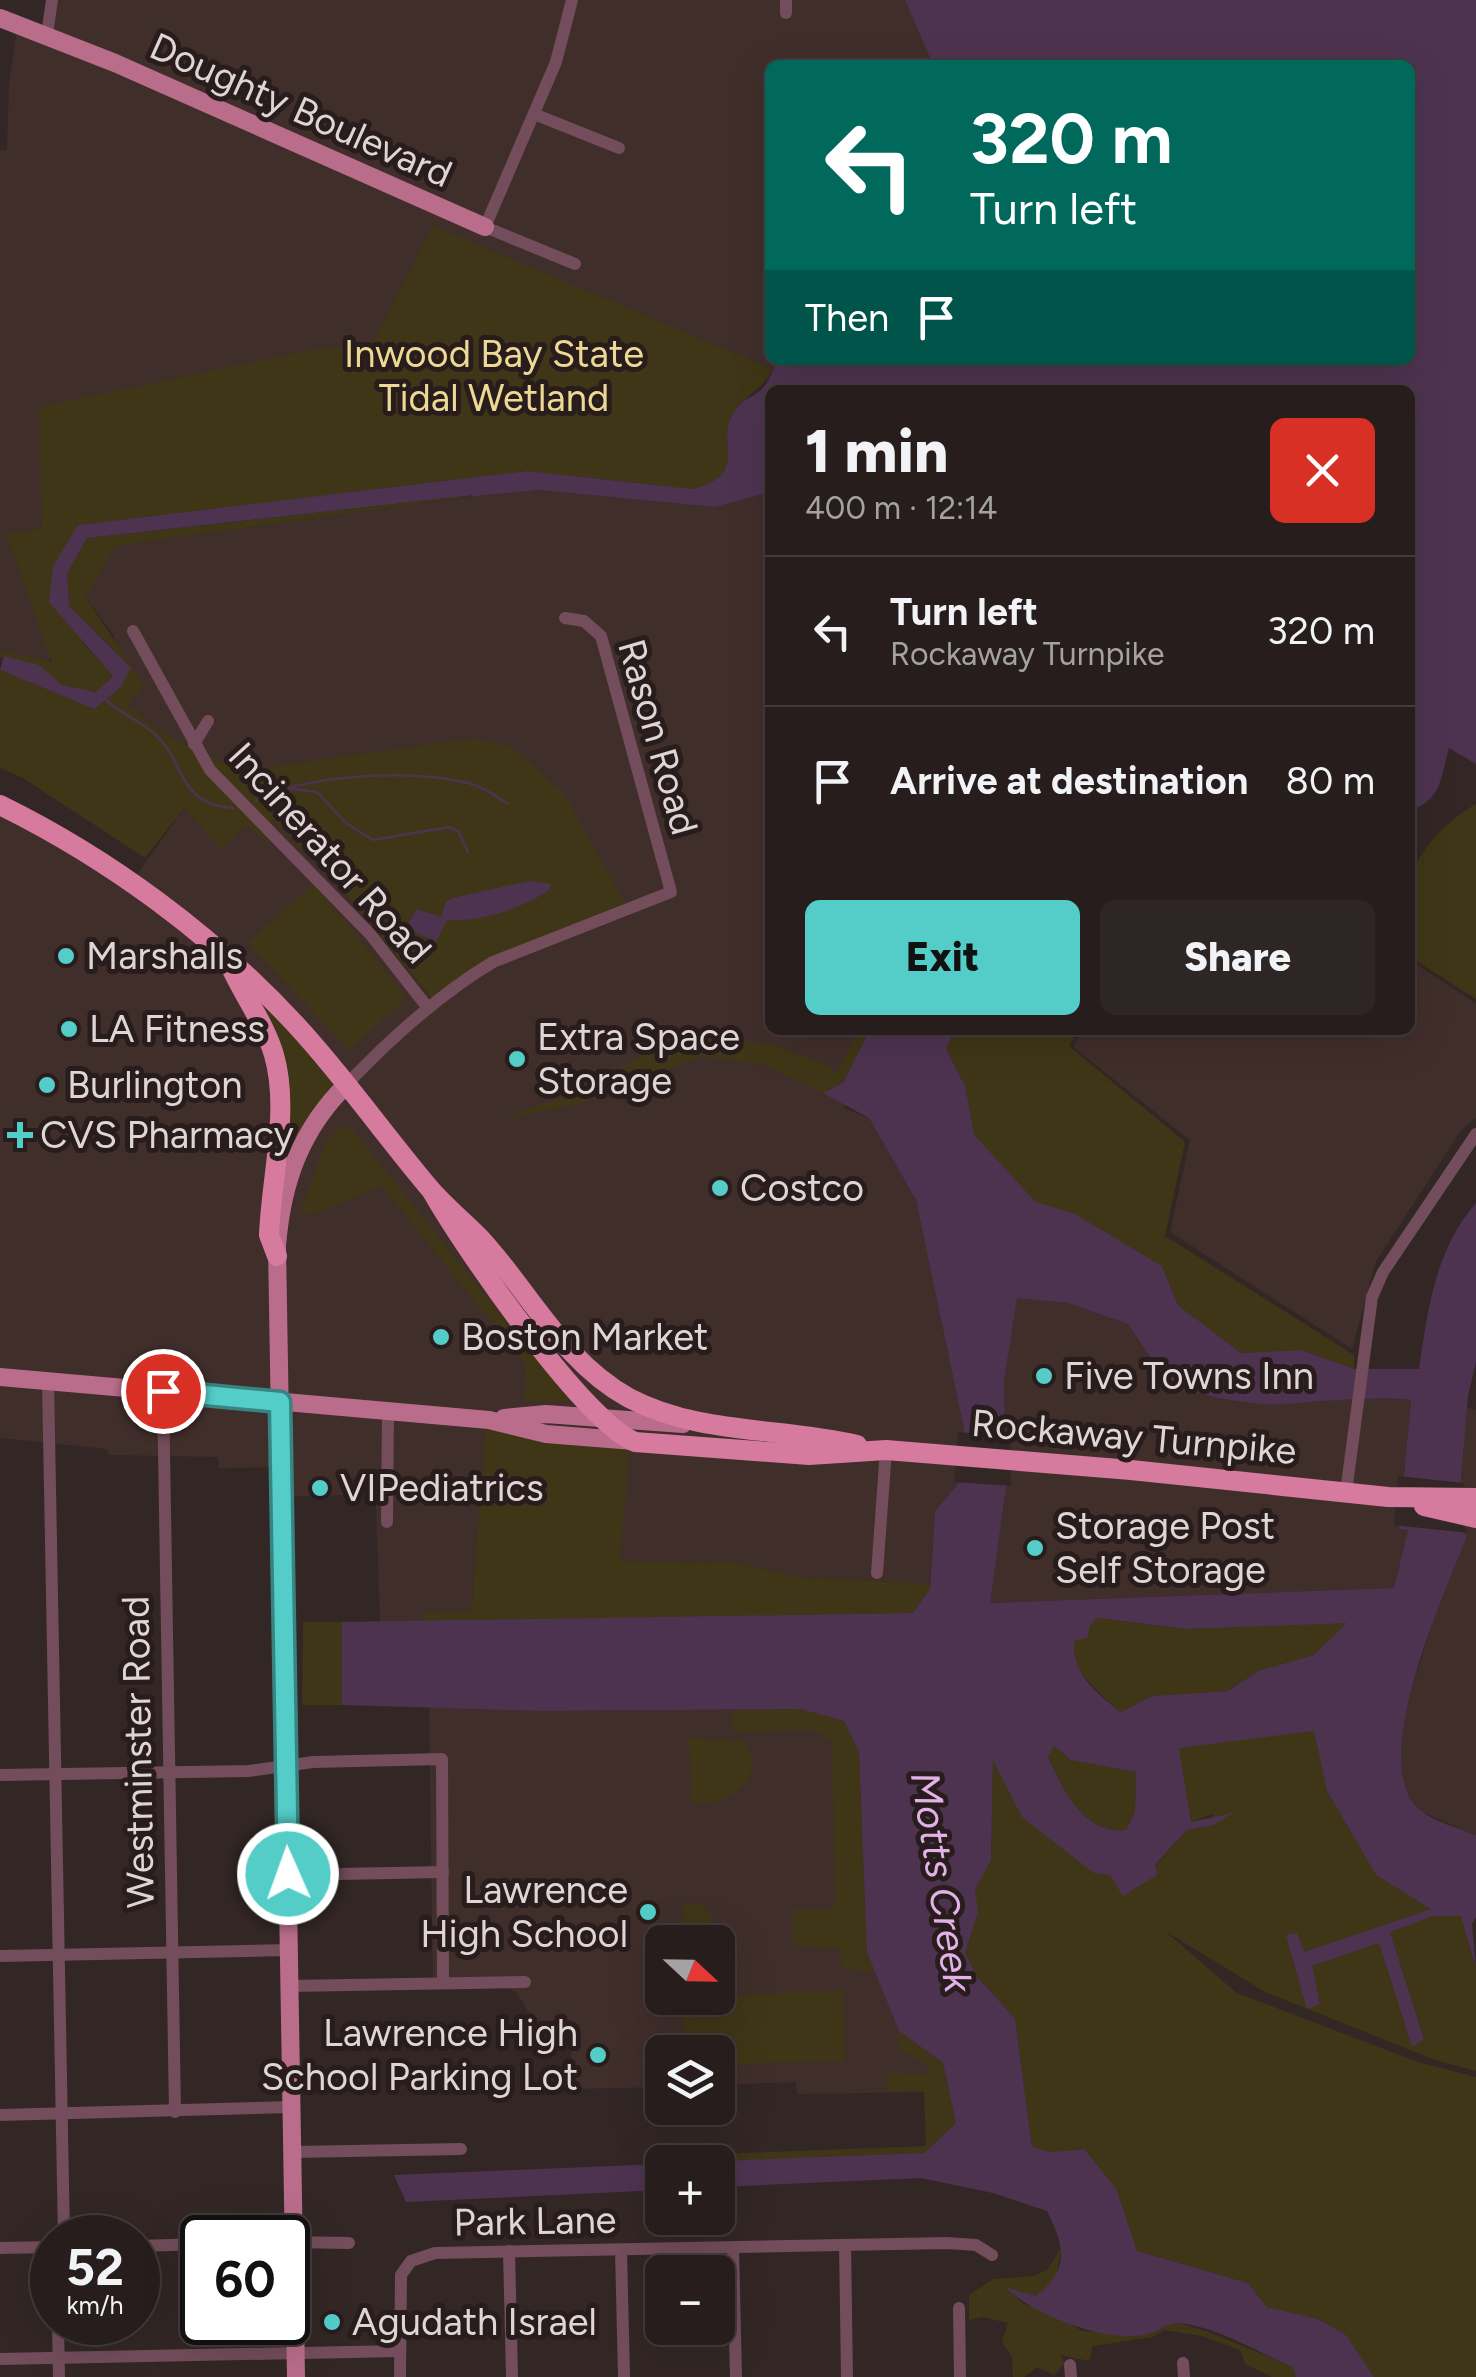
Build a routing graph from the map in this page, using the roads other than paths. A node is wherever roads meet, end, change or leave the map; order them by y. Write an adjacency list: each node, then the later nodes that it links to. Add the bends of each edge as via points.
1 (52, 0): 4 (street)
2 (572, 0): 5 (street)
3 (0, 18): 4 (main road, Doughty Boulevard)
4 (47, 35): 7 (main road, Doughty Boulevard)
5 (534, 114): 6 (street); 7 (street)
6 (619, 148)
7 (485, 228): 8 (street, Doughty Boulevard)
8 (575, 264)
9 (565, 618): 15 (street, Rason Road, via 584,621 602,636 671,892 492,962)
10 (134, 632): 12 (street, Incinerator Road)
11 (208, 722): 12 (street)
12 (194, 744): 15 (street, Incinerator Road, via 222,782 370,934)
13 (0, 805): 14 (highway, via 130,882)
14 (226, 957): 16 (highway); 19 (highway, via 278,1072 269,1235)
15 (428, 1008): 16 (street)
16 (347, 1084): 18 (highway); 19 (main road, via 301,1143 281,1210)
17 (1476, 1134): 30 (street, via 1372,1297)
18 (433, 1193): 25 (highway, via 466,1252); 27 (highway, via 594,1375 648,1406)
19 (277, 1256): 23 (main road)
20 (0, 1377): 21 (main road, Rockaway Turnpike)
21 (48, 1381): 22 (main road, Rockaway Turnpike); 38 (street)
22 (163, 1391): 23 (main road, Rockaway Turnpike); 37 (street, Westminster Road)
23 (280, 1402): 24 (main road, Rockaway Turnpike); 36 (main road)
24 (388, 1412): 26 (main road, Rockaway Turnpike); 34 (street)
25 (599, 1417): 26 (main road, Rockaway Turnpike); 27 (main road, Rockaway Turnpike); 28 (highway)
26 (489, 1420): 28 (main road, Rockaway Turnpike, via 546,1434)
27 (723, 1427): 29 (highway, Rockaway Turnpike, via 810,1434)
28 (635, 1442): 29 (highway, Rockaway Turnpike, via 809,1455)
29 (880, 1450): 30 (highway, Rockaway Turnpike); 35 (street)
30 (1346, 1492): 32 (highway, Rockaway Turnpike)
31 (1476, 1498): 32 (highway)
32 (1427, 1502): 33 (highway)
33 (1476, 1518)
34 (388, 1522)
35 (877, 1572)
36 (286, 1767): 37 (street); 40 (street, via 442,1759); 41 (main road)
37 (168, 1772): 38 (street); 43 (street, Westminster Road)
38 (56, 1774): 39 (street); 44 (street)
39 (0, 1775)
40 (437, 1872): 41 (street); 47 (street)
41 (288, 1874): 42 (main road)
42 (289, 1950): 43 (street); 48 (main road)
43 (171, 1953): 44 (street); 50 (street, Westminster Road)
44 (60, 1955): 45 (street); 51 (street)
45 (0, 1956)
46 (525, 1982): 47 (street)
47 (443, 1984): 48 (street)
48 (289, 1986): 49 (main road)
49 (292, 2107): 50 (street); 54 (main road)
50 (175, 2112): 51 (street)
51 (63, 2114): 52 (street); 55 (street)
52 (0, 2115)
53 (461, 2149): 54 (street)
54 (293, 2152): 56 (main road)
55 (64, 2215)
56 (292, 2215)
57 (310, 2242): 58 (street)
58 (349, 2242)
59 (845, 2245): 62 (street, Park Lane); 65 (street, Park Lane, via 976,2245); 79 (street)
60 (30, 2247): 61 (street)
61 (0, 2248)
62 (734, 2248): 63 (street, Park Lane); 78 (street)
63 (621, 2250): 64 (street, Park Lane); 77 (street)
64 (510, 2251): 69 (street, Park Lane, via 444,2252 411,2261 400,2280); 76 (street)
65 (992, 2256)
66 (958, 2308): 80 (street)
67 (59, 2345): 71 (street)
68 (296, 2345): 70 (main road)
69 (399, 2351): 70 (street); 75 (street)
70 (296, 2354): 71 (street); 74 (main road)
71 (59, 2358): 72 (street); 73 (street)
72 (0, 2359)
73 (59, 2377)
74 (296, 2377)
75 (400, 2377)
76 (512, 2377)
77 (624, 2377)
78 (736, 2377)
79 (848, 2377)
80 (960, 2377)

